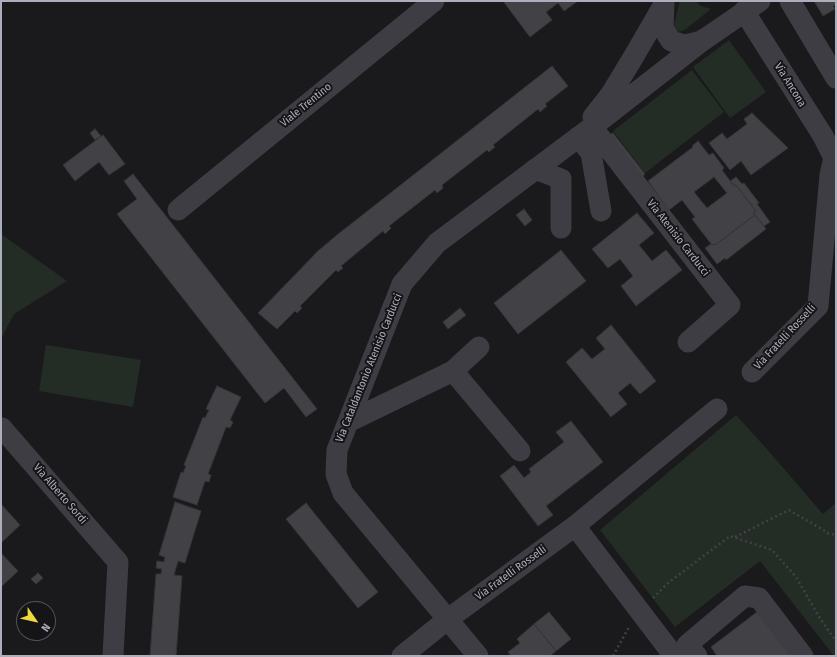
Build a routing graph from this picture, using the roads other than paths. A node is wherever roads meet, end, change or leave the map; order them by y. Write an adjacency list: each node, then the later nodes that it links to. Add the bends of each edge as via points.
1 (434, 1): 10 (street, Viale Trentino)
2 (790, 1): 6 (street)
3 (664, 3): 5 (street, via 664,28 671,41 685,45); 7 (street, via 611,94)
4 (747, 4): 5 (street); 8 (street, Via Ancona)
5 (702, 41): 7 (street)
6 (836, 78)
7 (585, 132): 9 (street, Via Cataldantonio Atenisio Carducci); 11 (street); 13 (street, Via Atenisio Carducci, via 730,305)
8 (835, 157): 16 (street, Via Fratelli Rosselli, via 830,175 818,306)
9 (535, 169): 12 (street, via 561,180); 18 (street, Via Cataldantonio Atenisio Carducci, via 437,242 402,284)
10 (178, 210)
11 (601, 211)
12 (561, 228)
13 (688, 342)
14 (479, 347): 15 (street)
15 (453, 371): 18 (street); 20 (street)
16 (752, 372)
17 (717, 409): 21 (street, Via Fratelli Rosselli)
18 (348, 422): 22 (street, Via Cataldantonio Atenisio Carducci, via 337,450 336,474 343,493)
19 (1, 428): 23 (street, Via Alberto Sordi, via 118,562)
20 (520, 451)
21 (575, 526): 22 (street, Via Fratelli Rosselli); 26 (street)
22 (448, 620): 24 (street, Via Fratelli Rosselli); 25 (street, Via Cataldantonio Atenisio Carducci)
23 (113, 656)
24 (402, 656)
25 (478, 656)
26 (674, 656)
27 (697, 656): 28 (street, via 687,645 745,596 760,598)
28 (803, 656)

